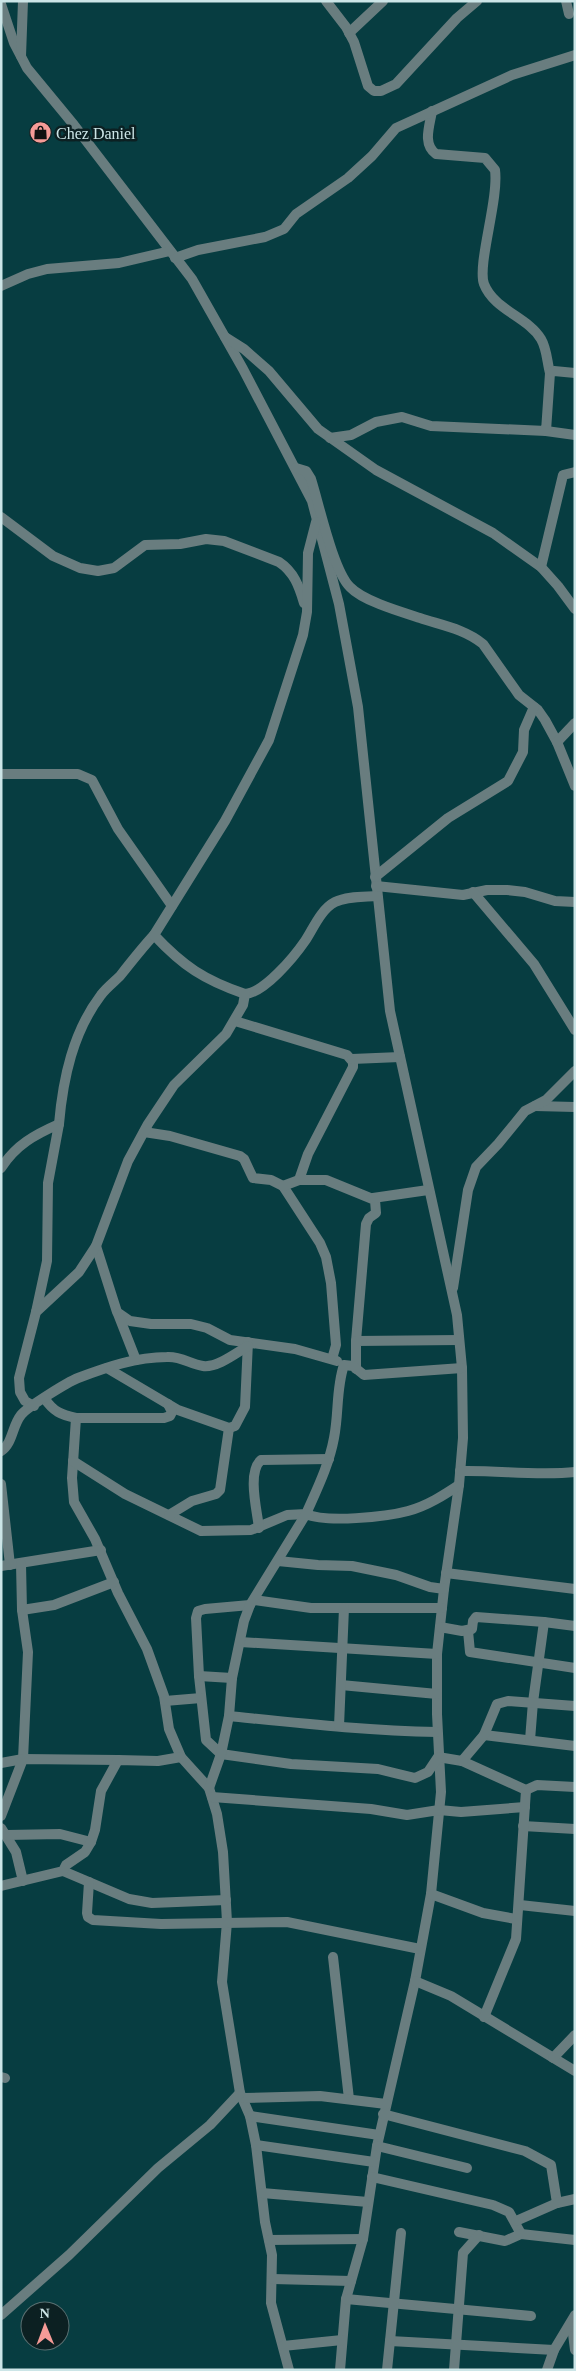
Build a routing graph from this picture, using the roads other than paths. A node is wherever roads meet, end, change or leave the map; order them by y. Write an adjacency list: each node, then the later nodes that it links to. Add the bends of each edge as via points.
1 (23, 1): 10 (street)
2 (326, 1): 8 (street)
3 (382, 1): 8 (street)
4 (477, 1): 8 (street, via 396,84 381,92 368,86)
5 (566, 1): 7 (street)
6 (1, 4): 10 (street)
7 (569, 14)
8 (349, 33)
9 (575, 55): 11 (street, via 512,75)
10 (21, 57): 12 (street)
11 (432, 111): 12 (street, via 396,128 360,168 296,214 284,229 265,237); 15 (street, via 430,150 436,154 485,158 495,170 495,199 483,282 513,316 536,331 545,348)
12 (172, 254): 13 (street, via 119,263 47,269); 14 (street, via 192,279)
13 (1, 286)
14 (224, 336): 19 (street, via 269,371 308,420); 20 (street)
15 (550, 373): 16 (street); 17 (street)
16 (575, 373)
17 (546, 431): 18 (street); 19 (street, via 431,426 402,417 376,422 351,435)
18 (575, 435)
19 (330, 438): 24 (street, via 376,470 493,533)
20 (296, 468): 23 (street, via 312,501); 27 (street, via 306,471 312,479 340,572 351,588 376,601 476,638 519,695)
21 (575, 472): 24 (street, via 564,475)
22 (1, 517): 26 (street, via 53,556 80,568 98,571 114,568 145,545 206,539 224,541 287,567 299,587)
23 (317, 521): 26 (street, via 308,553); 32 (street, via 339,604 358,707)
24 (540, 567): 25 (street)
25 (575, 610)
26 (307, 612): 35 (street, via 303,635 269,740 225,821)
27 (534, 707): 29 (street); 32 (street, via 524,730 523,752 508,781 448,818)
28 (575, 723): 29 (street)
29 (557, 742): 31 (street)
30 (1, 774): 35 (street, via 78,774 92,780 118,829)
31 (575, 786)
32 (376, 886): 33 (street, via 438,894); 37 (street, via 334,902 270,982); 40 (street, via 390,1011)
33 (473, 892): 34 (street, via 507,890); 39 (street, via 530,958)
34 (575, 902)
35 (172, 906): 36 (street)
36 (154, 934): 37 (street, via 189,968); 45 (street, via 101,994 85,1022 67,1067)
37 (245, 994): 38 (street)
38 (235, 1021): 41 (street); 46 (street, via 174,1085)
39 (575, 1030)
40 (400, 1057): 41 (street); 50 (street)
41 (352, 1059): 48 (street, via 353,1067 308,1154)
42 (575, 1071): 43 (street, via 546,1100)
43 (531, 1106): 44 (street); 53 (street, via 476,1167 468,1190)
44 (575, 1107)
45 (59, 1124): 47 (street, via 28,1138 11,1153); 54 (street, via 48,1183 47,1261)
46 (144, 1132): 49 (street, via 240,1156 253,1178 271,1180); 52 (street, via 113,1196)
47 (1, 1168)
48 (299, 1180): 49 (street); 51 (street, via 326,1180)
49 (283, 1186): 60 (street, via 320,1243 328,1262 336,1345)
50 (428, 1190): 51 (street); 53 (street)
51 (373, 1198): 57 (street, via 376,1213 366,1224)
52 (96, 1246): 54 (street, via 79,1272); 55 (street)
53 (452, 1296): 56 (street)
54 (36, 1312): 67 (street, via 19,1378 20,1392 25,1401)
55 (117, 1312): 58 (street, via 130,1321 191,1324); 59 (street)
56 (459, 1340): 57 (street); 64 (street)
57 (356, 1341): 63 (street)
58 (248, 1344): 59 (street, via 208,1366 169,1356); 60 (street, via 295,1348); 69 (street, via 244,1413 235,1426)
59 (136, 1360): 62 (street)
60 (332, 1360): 61 (street)
61 (344, 1365): 63 (street); 71 (street)
62 (107, 1368): 65 (street, via 64,1384); 66 (street)
63 (356, 1368): 64 (street, via 364,1375)
64 (462, 1368): 73 (street)
65 (45, 1399): 67 (street); 68 (street, via 62,1416)
66 (168, 1404): 68 (street, via 172,1412 164,1418); 69 (street)
67 (34, 1406): 70 (street, via 21,1414 7,1447)
68 (76, 1418): 72 (street)
69 (228, 1428): 78 (street, via 220,1490)
70 (1, 1451)
71 (329, 1458): 77 (street); 79 (street, via 261,1460 255,1465)
72 (73, 1461): 78 (street, via 125,1494); 80 (street, via 74,1502)
73 (460, 1470): 74 (street, via 545,1475); 76 (street)
74 (575, 1472)
75 (1, 1484): 82 (street)
76 (460, 1484): 77 (street, via 408,1511 321,1520); 83 (street)
77 (306, 1514): 79 (street, via 287,1516); 81 (street)
78 (169, 1515): 79 (street, via 201,1531)
79 (258, 1528)
80 (101, 1550): 82 (street); 84 (street)
81 (278, 1561): 85 (street, via 352,1566); 87 (street)
82 (11, 1565): 90 (street)
83 (446, 1573): 85 (street); 86 (street)
84 (114, 1582): 90 (street, via 54,1605); 105 (street, via 147,1649)
85 (444, 1589): 89 (street)
86 (575, 1589)
87 (252, 1602): 88 (street); 95 (street); 100 (street, via 198,1611)
88 (344, 1608): 89 (street); 96 (street)
89 (442, 1608): 93 (street)
90 (22, 1610): 117 (street, via 28,1652)
91 (544, 1622): 92 (street); 94 (street, via 476,1617); 98 (street)
92 (575, 1626)
93 (440, 1628): 94 (street); 97 (street)
94 (468, 1631): 98 (street, via 470,1652)
95 (240, 1642): 96 (street); 101 (street)
96 (343, 1648): 97 (street); 102 (street)
97 (437, 1654): 103 (street)
98 (539, 1662): 99 (street); 106 (street)
99 (575, 1668)
100 (199, 1676): 101 (street); 104 (street)
101 (232, 1678): 108 (street)
102 (341, 1685): 103 (street); 109 (street)
103 (437, 1694): 110 (street)
104 (201, 1698): 105 (street); 114 (street, via 206,1740)
105 (165, 1701): 116 (street, via 169,1729)
106 (533, 1702): 107 (street); 111 (street, via 508,1700 497,1704); 112 (street)
107 (575, 1706)
108 (229, 1716): 109 (street); 114 (street)
109 (339, 1726): 110 (street)
110 (437, 1732): 115 (street)
111 (484, 1735): 112 (street); 119 (street)
112 (530, 1740): 113 (street)
113 (575, 1746)
114 (221, 1754): 115 (street, via 291,1764 378,1769 415,1778 428,1772); 123 (street)
115 (438, 1756): 119 (street); 125 (street)
116 (181, 1758): 118 (street); 123 (street)
117 (23, 1759): 118 (street); 120 (street); 126 (street)
118 (118, 1760): 130 (street, via 101,1791)
119 (462, 1761): 122 (street)
120 (1, 1763)
121 (575, 1787): 122 (street, via 537,1785)
122 (526, 1790): 124 (street)
123 (210, 1792): 125 (street, via 407,1815); 136 (street, via 223,1852)
124 (525, 1806): 125 (street, via 461,1812); 127 (street)
125 (439, 1810): 135 (street)
126 (1, 1816)
127 (523, 1826): 128 (street); 137 (street)
128 (575, 1829)
129 (4, 1832): 130 (street, via 60,1834); 132 (street, via 16,1852)
130 (91, 1842): 131 (street, via 85,1852 66,1865)
131 (63, 1871): 132 (street); 133 (street)
132 (23, 1881): 134 (street)
133 (88, 1882): 136 (street, via 129,1899 152,1903); 140 (street, via 87,1913 93,1920 162,1924)
134 (1, 1886)
135 (431, 1894): 139 (street, via 483,1913); 141 (street)
136 (226, 1900): 140 (street)
137 (520, 1905): 138 (street); 139 (street)
138 (575, 1911)
139 (516, 1919): 144 (street, via 516,1939)
140 (227, 1922): 141 (street, via 287,1922); 148 (street, via 222,1982)
141 (420, 1949): 143 (street)
142 (333, 1958): 149 (street)
143 (415, 1981): 144 (street, via 451,1996); 150 (street)
144 (484, 2016): 146 (street)
145 (575, 2035): 146 (street)
146 (553, 2058): 147 (street)
147 (575, 2071)
148 (242, 2096): 149 (street); 152 (street); 175 (street, via 158,2168 69,2255)
149 (349, 2099): 150 (street)
150 (386, 2104): 151 (street)
151 (383, 2114): 153 (street); 161 (street, via 531,2155 551,2165)
152 (250, 2116): 153 (street); 154 (street)
153 (378, 2141): 155 (street); 156 (street)
154 (256, 2145): 155 (street); 158 (street)
155 (374, 2162): 157 (street)
156 (467, 2168)
157 (372, 2177): 160 (street); 162 (street, via 493,2205 509,2212)
158 (262, 2193): 160 (street); 168 (street)
159 (575, 2199): 161 (street)
160 (368, 2202): 167 (street)
161 (557, 2203): 162 (street)
162 (516, 2222): 165 (street)
163 (459, 2232): 166 (street)
164 (401, 2233): 173 (street)
165 (521, 2234): 166 (street, via 505,2241); 169 (street)
166 (479, 2235): 174 (street, via 463,2252)
167 (363, 2239): 168 (street); 171 (street)
168 (269, 2240): 170 (street)
169 (575, 2240)
170 (273, 2279): 171 (street); 182 (street, via 271,2304)
171 (351, 2280): 172 (street)
172 (346, 2299): 173 (street); 179 (street)
173 (395, 2302): 174 (street); 180 (street)
174 (460, 2308): 176 (street); 181 (street)
175 (1, 2315)
176 (531, 2316)
177 (574, 2318): 183 (street)
178 (575, 2331): 184 (street)
179 (342, 2340): 182 (street); 186 (street)
180 (390, 2342): 181 (street); 187 (street)
181 (456, 2345): 183 (street); 188 (street)
182 (283, 2346): 185 (street)
183 (554, 2350): 189 (street)
184 (575, 2350)
185 (290, 2370)
186 (340, 2370)
187 (387, 2370)
188 (454, 2370)
189 (547, 2370)

